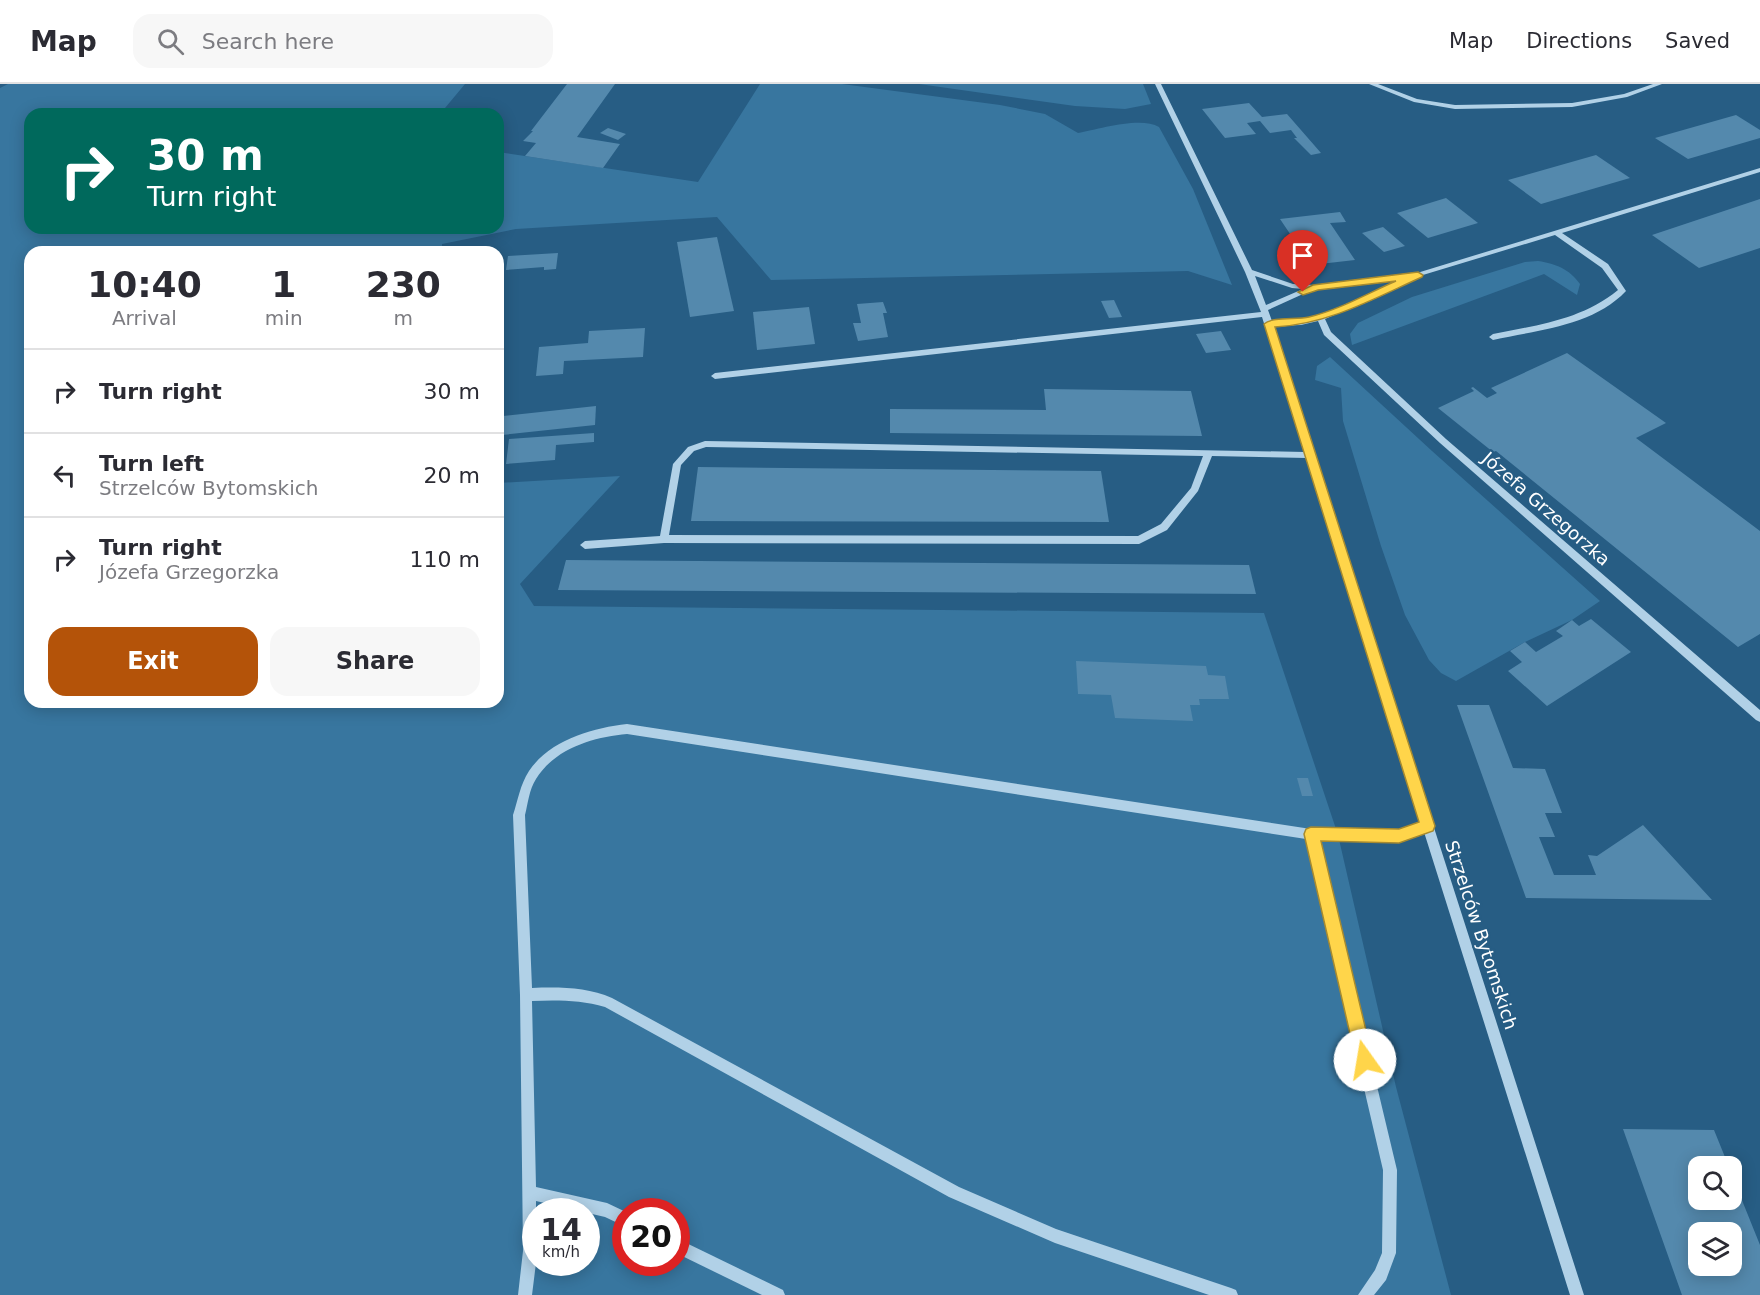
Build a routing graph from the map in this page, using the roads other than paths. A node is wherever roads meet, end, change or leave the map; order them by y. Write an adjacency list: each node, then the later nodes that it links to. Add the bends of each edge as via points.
1 (1158, 84): 6 (street, Strzelców Bytomskich)
2 (1372, 84): 3 (street, via 1416,101 1455,107 1572,105 1625,96)
3 (1659, 84)
4 (1760, 170): 5 (street)
5 (1557, 233): 7 (street); 11 (street, via 1605,266 1622,291 1610,303 1576,319)
6 (1250, 272): 8 (street, via 1292,286); 9 (street, Strzelców Bytomskich)
7 (1418, 275): 8 (street); 10 (street)
8 (1316, 287): 9 (street)
9 (1266, 316): 10 (street, via 1301,322); 12 (street); 14 (street, Strzelców Bytomskich)
10 (1321, 318): 17 (street, Józefa Grzegorzka, via 1327,333 1443,441)
11 (1493, 336)
12 (715, 376)
13 (1209, 453): 14 (street); 15 (street, via 1195,489 1164,527 1139,540); 15 (street, via 705,444 691,449 676,464)
14 (1311, 455): 18 (street, Strzelców Bytomskich)
15 (664, 539): 16 (street)
16 (585, 545)
17 (1760, 717)
18 (1428, 826): 19 (street, via 1399,836); 28 (street, Strzelców Bytomskich)
19 (1311, 834): 20 (street, via 627,729 606,730 570,744 537,770 526,786 519,815); 27 (street, via 1390,1170 1389,1253 1380,1275)
20 (526, 995): 21 (street); 26 (street, via 573,994 608,1002 954,1192 1055,1236)
21 (528, 1192): 22 (street); 24 (street, via 530,1251)
22 (612, 1213)
23 (690, 1252): 25 (street)
24 (525, 1295)
25 (778, 1295)
26 (1231, 1295)
27 (1365, 1295)
28 (1577, 1295)

